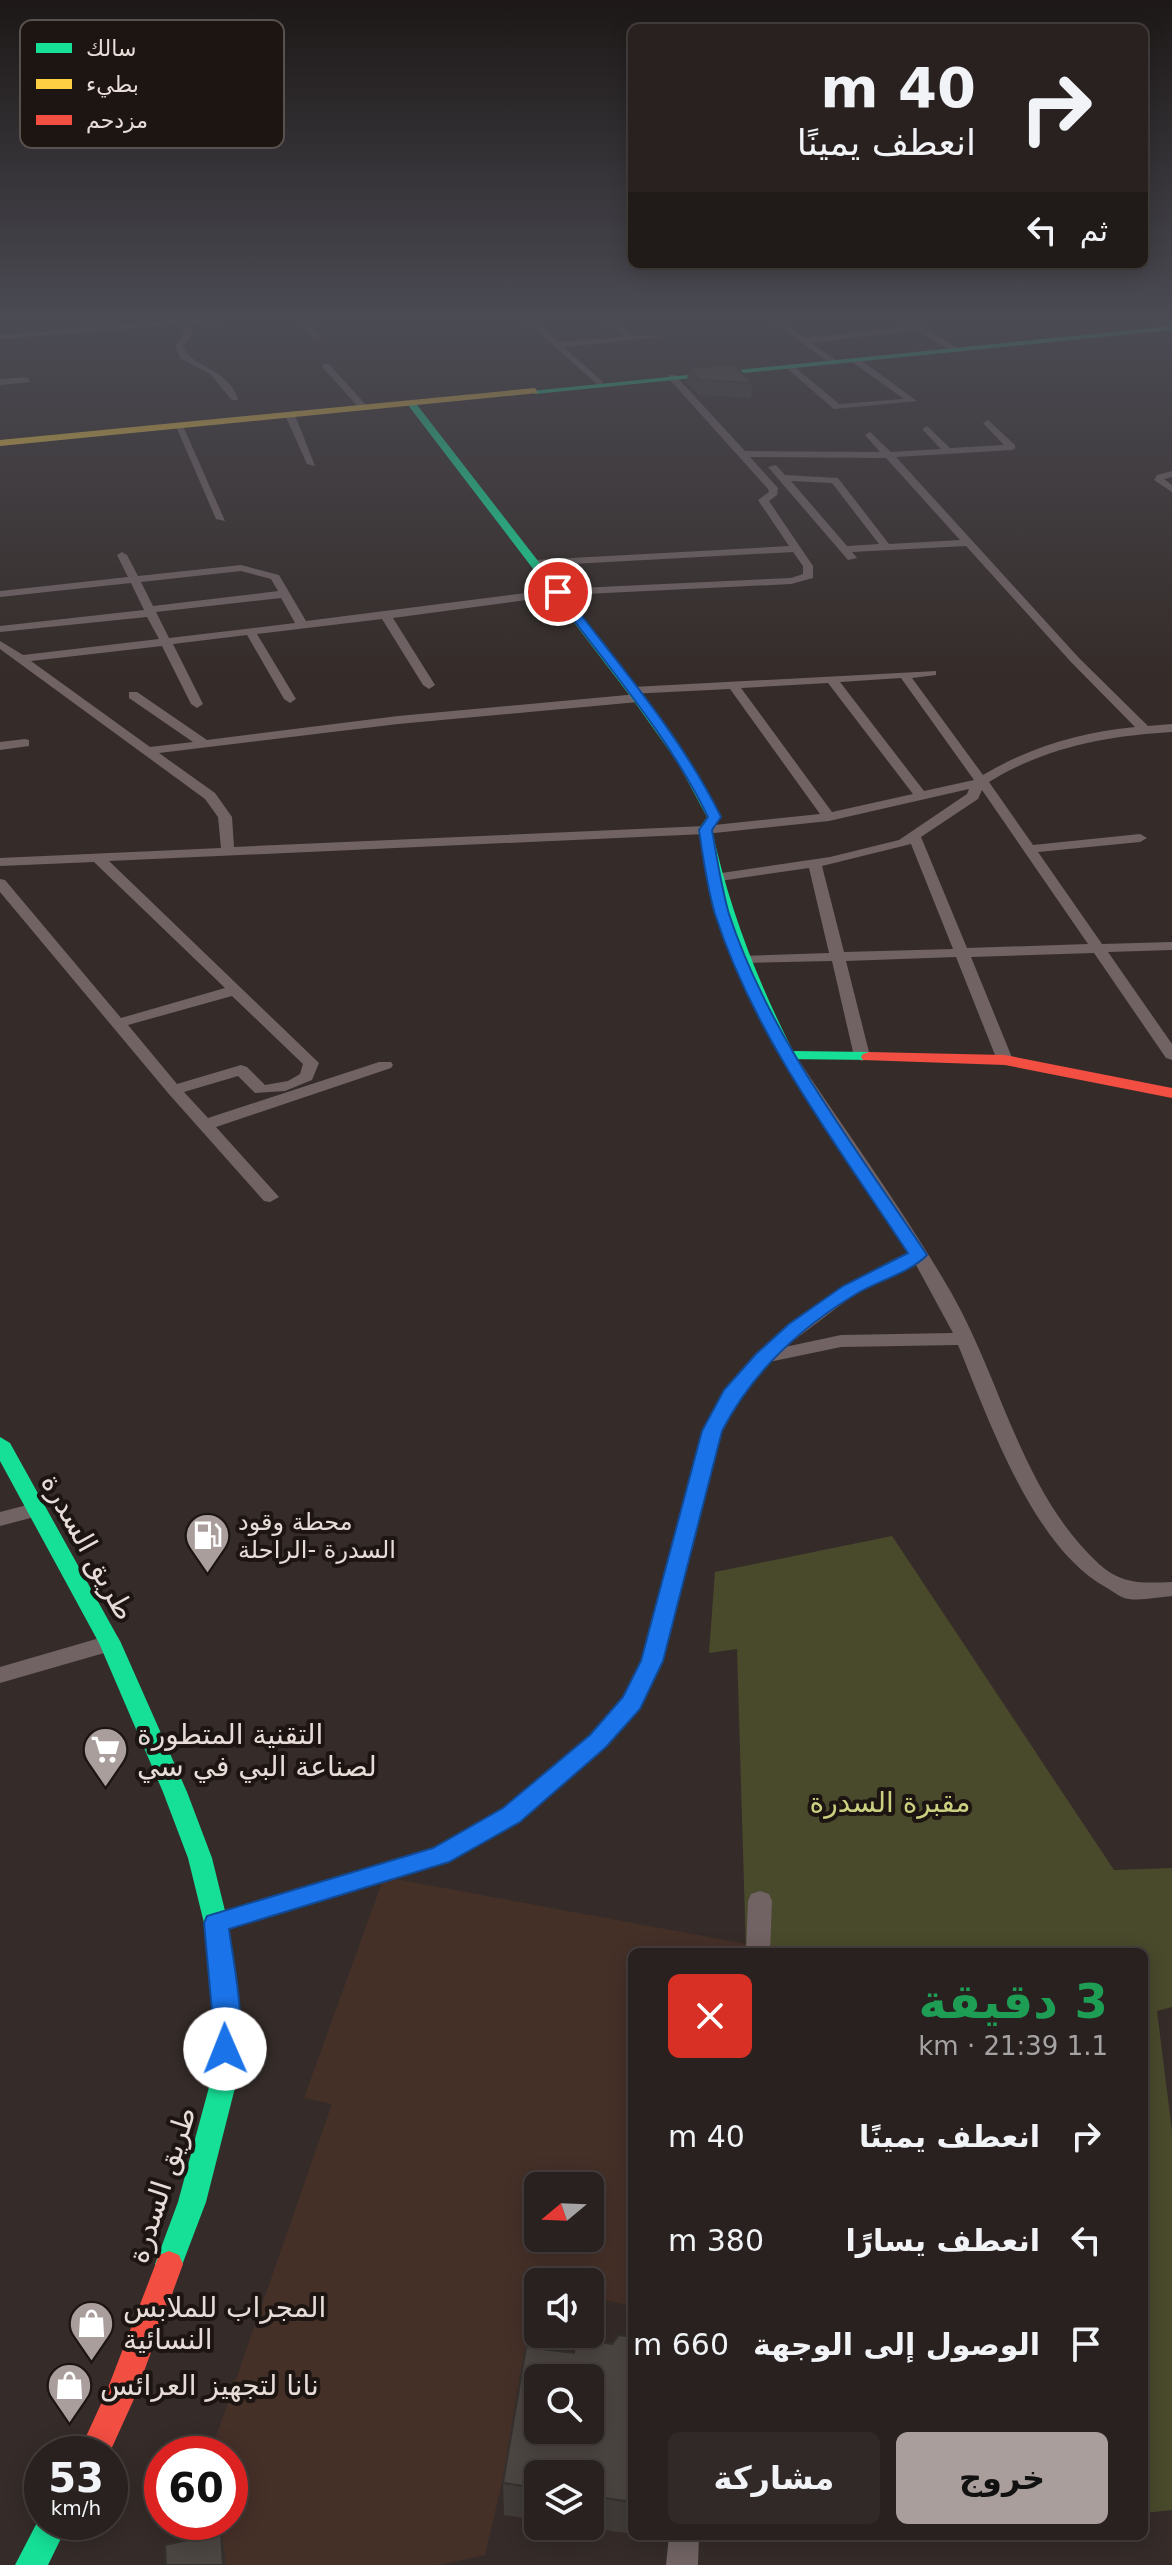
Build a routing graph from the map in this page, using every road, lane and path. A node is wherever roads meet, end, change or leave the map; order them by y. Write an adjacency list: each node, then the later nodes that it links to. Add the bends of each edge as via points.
1 (55, 438): 9 (street)
2 (183, 438): 20 (street)
3 (300, 438): 15 (street)
4 (438, 438): 27 (street)
5 (727, 438): 12 (street)
6 (872, 438): 13 (street)
7 (935, 438): 11 (street)
8 (1003, 438): 10 (street)
9 (0, 443)
10 (1012, 447): 11 (street); 14 (street)
11 (948, 451): 13 (street)
12 (742, 454): 13 (street); 23 (street, via 773,488 763,500)
13 (888, 455): 21 (street)
14 (1021, 457)
15 (312, 464)
16 (773, 467): 18 (street)
17 (1172, 474): 19 (street, via 1159,480)
18 (782, 478): 22 (street, via 835,480); 24 (street)
19 (1172, 489)
20 (221, 519)
21 (971, 543): 22 (street); 50 (street)
22 (886, 547): 24 (street)
23 (797, 549): 27 (street); 29 (street, via 810,572 791,581)
24 (846, 549): 26 (street)
25 (122, 555): 28 (street)
26 (854, 560)
27 (535, 563): 29 (street)
28 (134, 580): 30 (street); 31 (street, via 241,568 275,577); 32 (street)
29 (559, 593): 33 (street); 45 (street)
30 (0, 594)
31 (284, 594): 32 (street); 34 (street)
32 (150, 611): 35 (street); 37 (street)
33 (386, 616): 34 (street); 43 (street)
34 (302, 625): 36 (street)
35 (0, 629)
36 (250, 631): 37 (street); 47 (street)
37 (164, 641): 39 (street); 48 (street)
38 (0, 644): 39 (street)
39 (22, 659): 54 (street)
40 (932, 673): 41 (street)
41 (904, 675): 42 (street); 55 (street)
42 (832, 680): 44 (street); 56 (street)
43 (429, 685)
44 (733, 685): 45 (street); 57 (street)
45 (636, 694): 52 (street); 58 (street, via 708,805 714,817)
46 (133, 695): 52 (street)
47 (290, 699)
48 (197, 704)
49 (1172, 728): 50 (street)
50 (1144, 729): 55 (street, via 1051,745)
51 (25, 743): 53 (street)
52 (203, 743): 54 (street)
53 (0, 746)
54 (147, 751): 62 (street, via 219,806)
55 (980, 781): 56 (street); 59 (street, via 973,796); 61 (street)
56 (922, 797): 57 (street)
57 (829, 817): 58 (street)
58 (705, 830): 62 (street); 66 (street)
59 (915, 838): 65 (street); 70 (street)
60 (1140, 838): 61 (street)
61 (1031, 849): 69 (street)
62 (228, 852): 63 (street)
63 (97, 857): 64 (street); 73 (street)
64 (0, 862)
65 (815, 864): 66 (street); 71 (street)
66 (713, 878): 72 (street)
67 (0, 883): 74 (street)
68 (1172, 946): 69 (street)
69 (1099, 950): 70 (street); 75 (street)
70 (963, 953): 71 (street); 78 (street)
71 (837, 957): 72 (street); 77 (street)
72 (742, 960): 76 (street, via 753,993)
73 (236, 990): 74 (street); 80 (street, via 311,1063 310,1073 301,1081 261,1090 241,1070)
74 (119, 1023): 80 (street)
75 (1172, 1055)
76 (788, 1056): 77 (street); 84 (street)
77 (862, 1056): 78 (street)
78 (1005, 1060): 81 (street)
79 (385, 1065): 82 (street)
80 (174, 1090): 82 (street)
81 (1172, 1093)
82 (207, 1124): 83 (street)
83 (270, 1197)
84 (918, 1255): 85 (street); 86 (street, via 849,1290)
85 (965, 1339): 86 (street, via 841,1341); 90 (street, via 997,1422 1048,1519 1102,1577 1130,1592 1156,1595)
86 (762, 1358): 94 (street, via 731,1394 712,1431 652,1661 632,1703 598,1741 511,1815 441,1855)
87 (0, 1443): 88 (street, طريق السدرة)
88 (35, 1510): 89 (street); 91 (street, طريق السدرة)
89 (0, 1519)
90 (1172, 1589)
91 (110, 1643): 92 (street); 94 (street, طريق السدرة, via 200,1858)
92 (0, 1675)
93 (760, 1901): 95 (street)
94 (216, 1923): 96 (street, طريق السدرة, via 226,2022 225,2076 192,2202)
95 (758, 1948)
96 (102, 2436)
97 (46, 2540): 101 (street)
98 (57, 2540): 100 (street)
99 (684, 2540): 102 (street)
100 (57, 2551)
101 (31, 2565)
102 (682, 2565)

